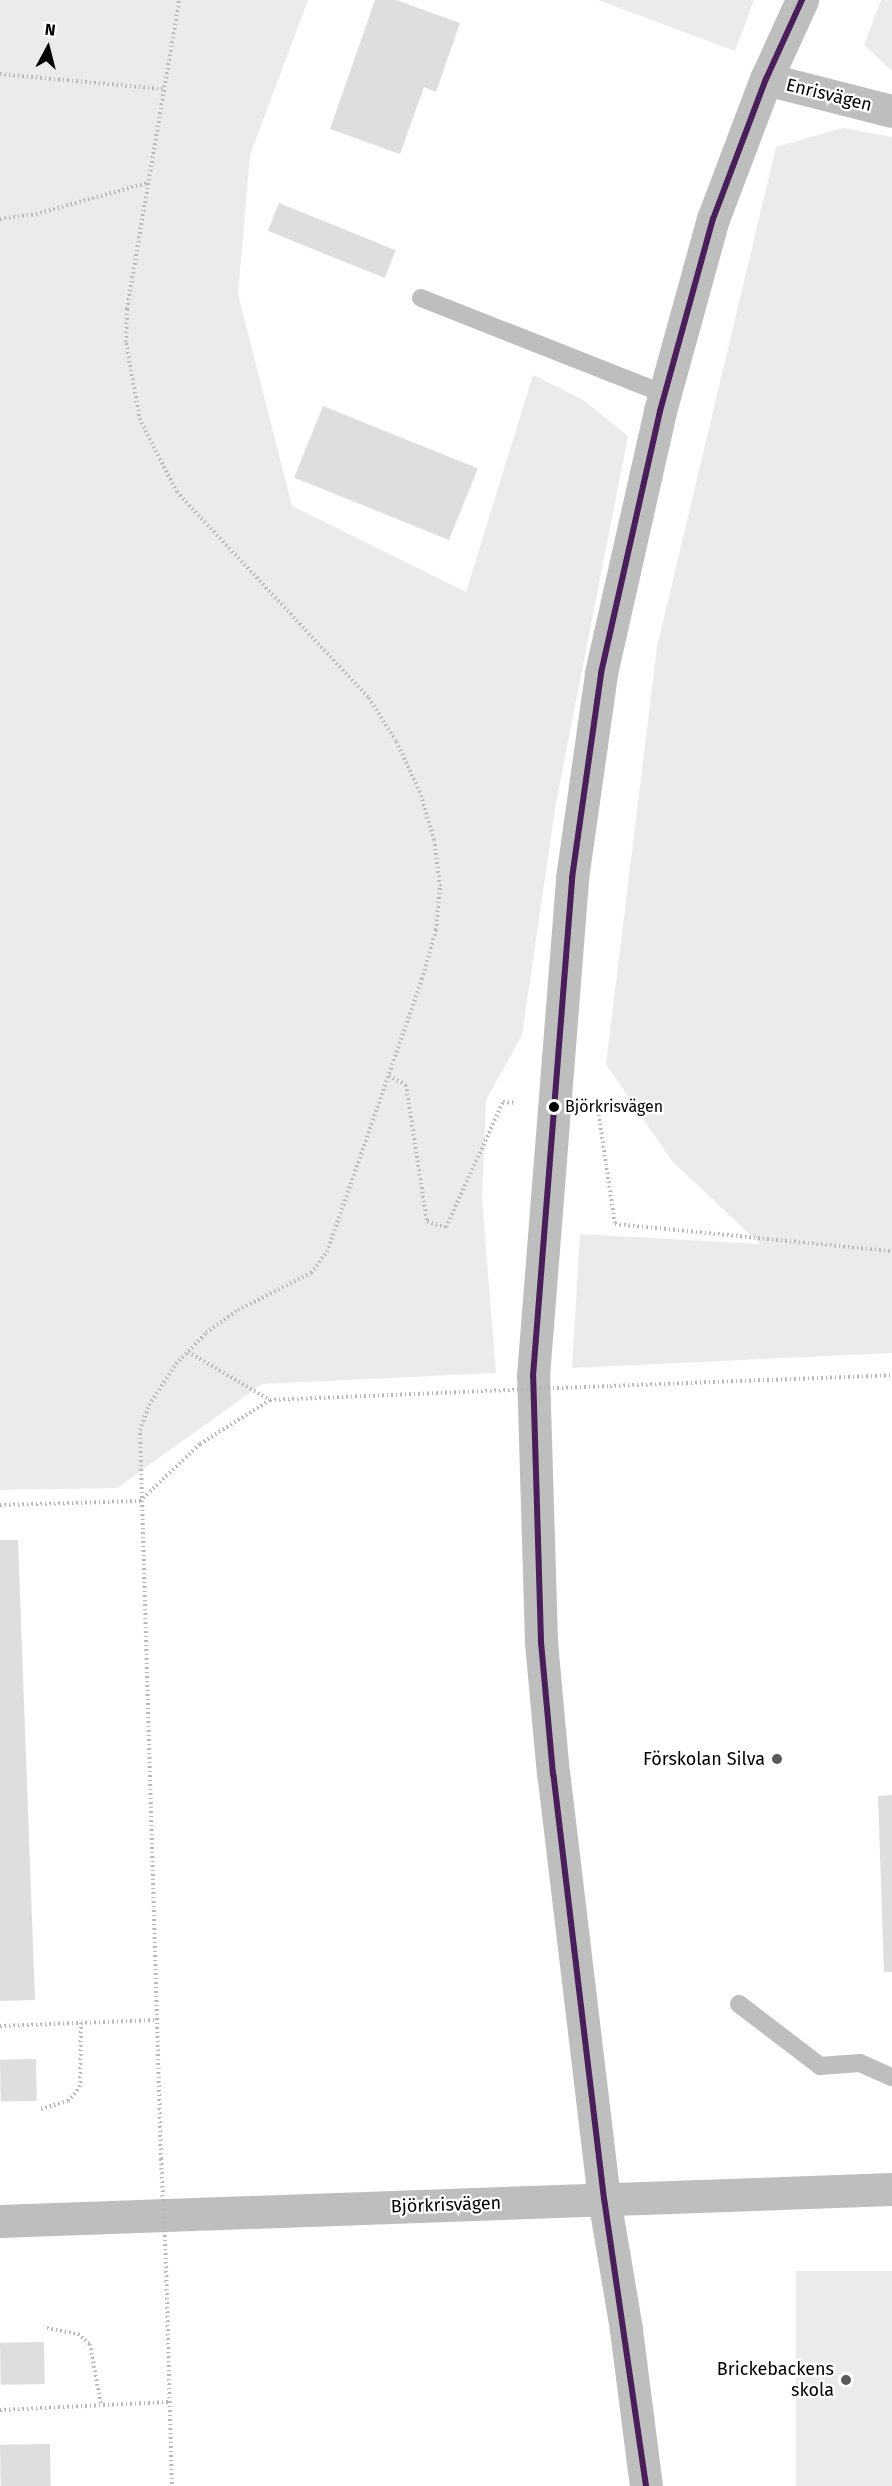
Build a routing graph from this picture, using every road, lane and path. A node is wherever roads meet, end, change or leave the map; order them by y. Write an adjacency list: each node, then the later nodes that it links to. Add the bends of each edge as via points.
1 (179, 0): 5 (path)
2 (802, 0): 4 (street)
3 (0, 74): 5 (path)
4 (766, 80): 6 (street, Enrisvägen); 10 (street, via 713,219)
5 (162, 89): 7 (path)
6 (892, 111)
7 (147, 183): 8 (path, via 36,214); 11 (path, via 127,309 126,342 137,410 148,440 177,492 368,697 396,741 420,792 434,840 440,886 436,930)
8 (0, 219)
9 (421, 298): 10 (lane)
10 (665, 394): 13 (street, via 602,673 572,879)
11 (389, 1076): 13 (path, via 406,1085 427,1222 446,1227 503,1102); 16 (path, via 327,1252 311,1272 238,1310)
12 (593, 1089): 14 (path)
13 (551, 1107): 14 (path); 28 (street, via 533,1376 541,1641)
14 (601, 1111): 15 (path, via 615,1224)
15 (892, 1251)
16 (188, 1352): 18 (path); 19 (path, via 149,1405 140,1430)
17 (892, 1375): 18 (path, bridge)
18 (270, 1400): 19 (path, via 200,1444)
19 (140, 1501): 20 (path); 22 (path)
20 (0, 1505)
21 (739, 2004): 25 (lane, via 820,2066 860,2063)
22 (156, 2020): 23 (path); 31 (path, bridge)
23 (81, 2023): 24 (path); 26 (path, via 80,2087 68,2101)
24 (0, 2026)
25 (892, 2077)
26 (41, 2109)
27 (892, 2189): 28 (street, Björkrisvägen)
28 (604, 2199): 29 (street, Björkrisvägen); 35 (street)
29 (0, 2221)
30 (47, 2328): 32 (path, via 78,2334 90,2344)
31 (169, 2402): 32 (path); 34 (path)
32 (101, 2405): 33 (path)
33 (0, 2410)
34 (172, 2486)
35 (646, 2486)

